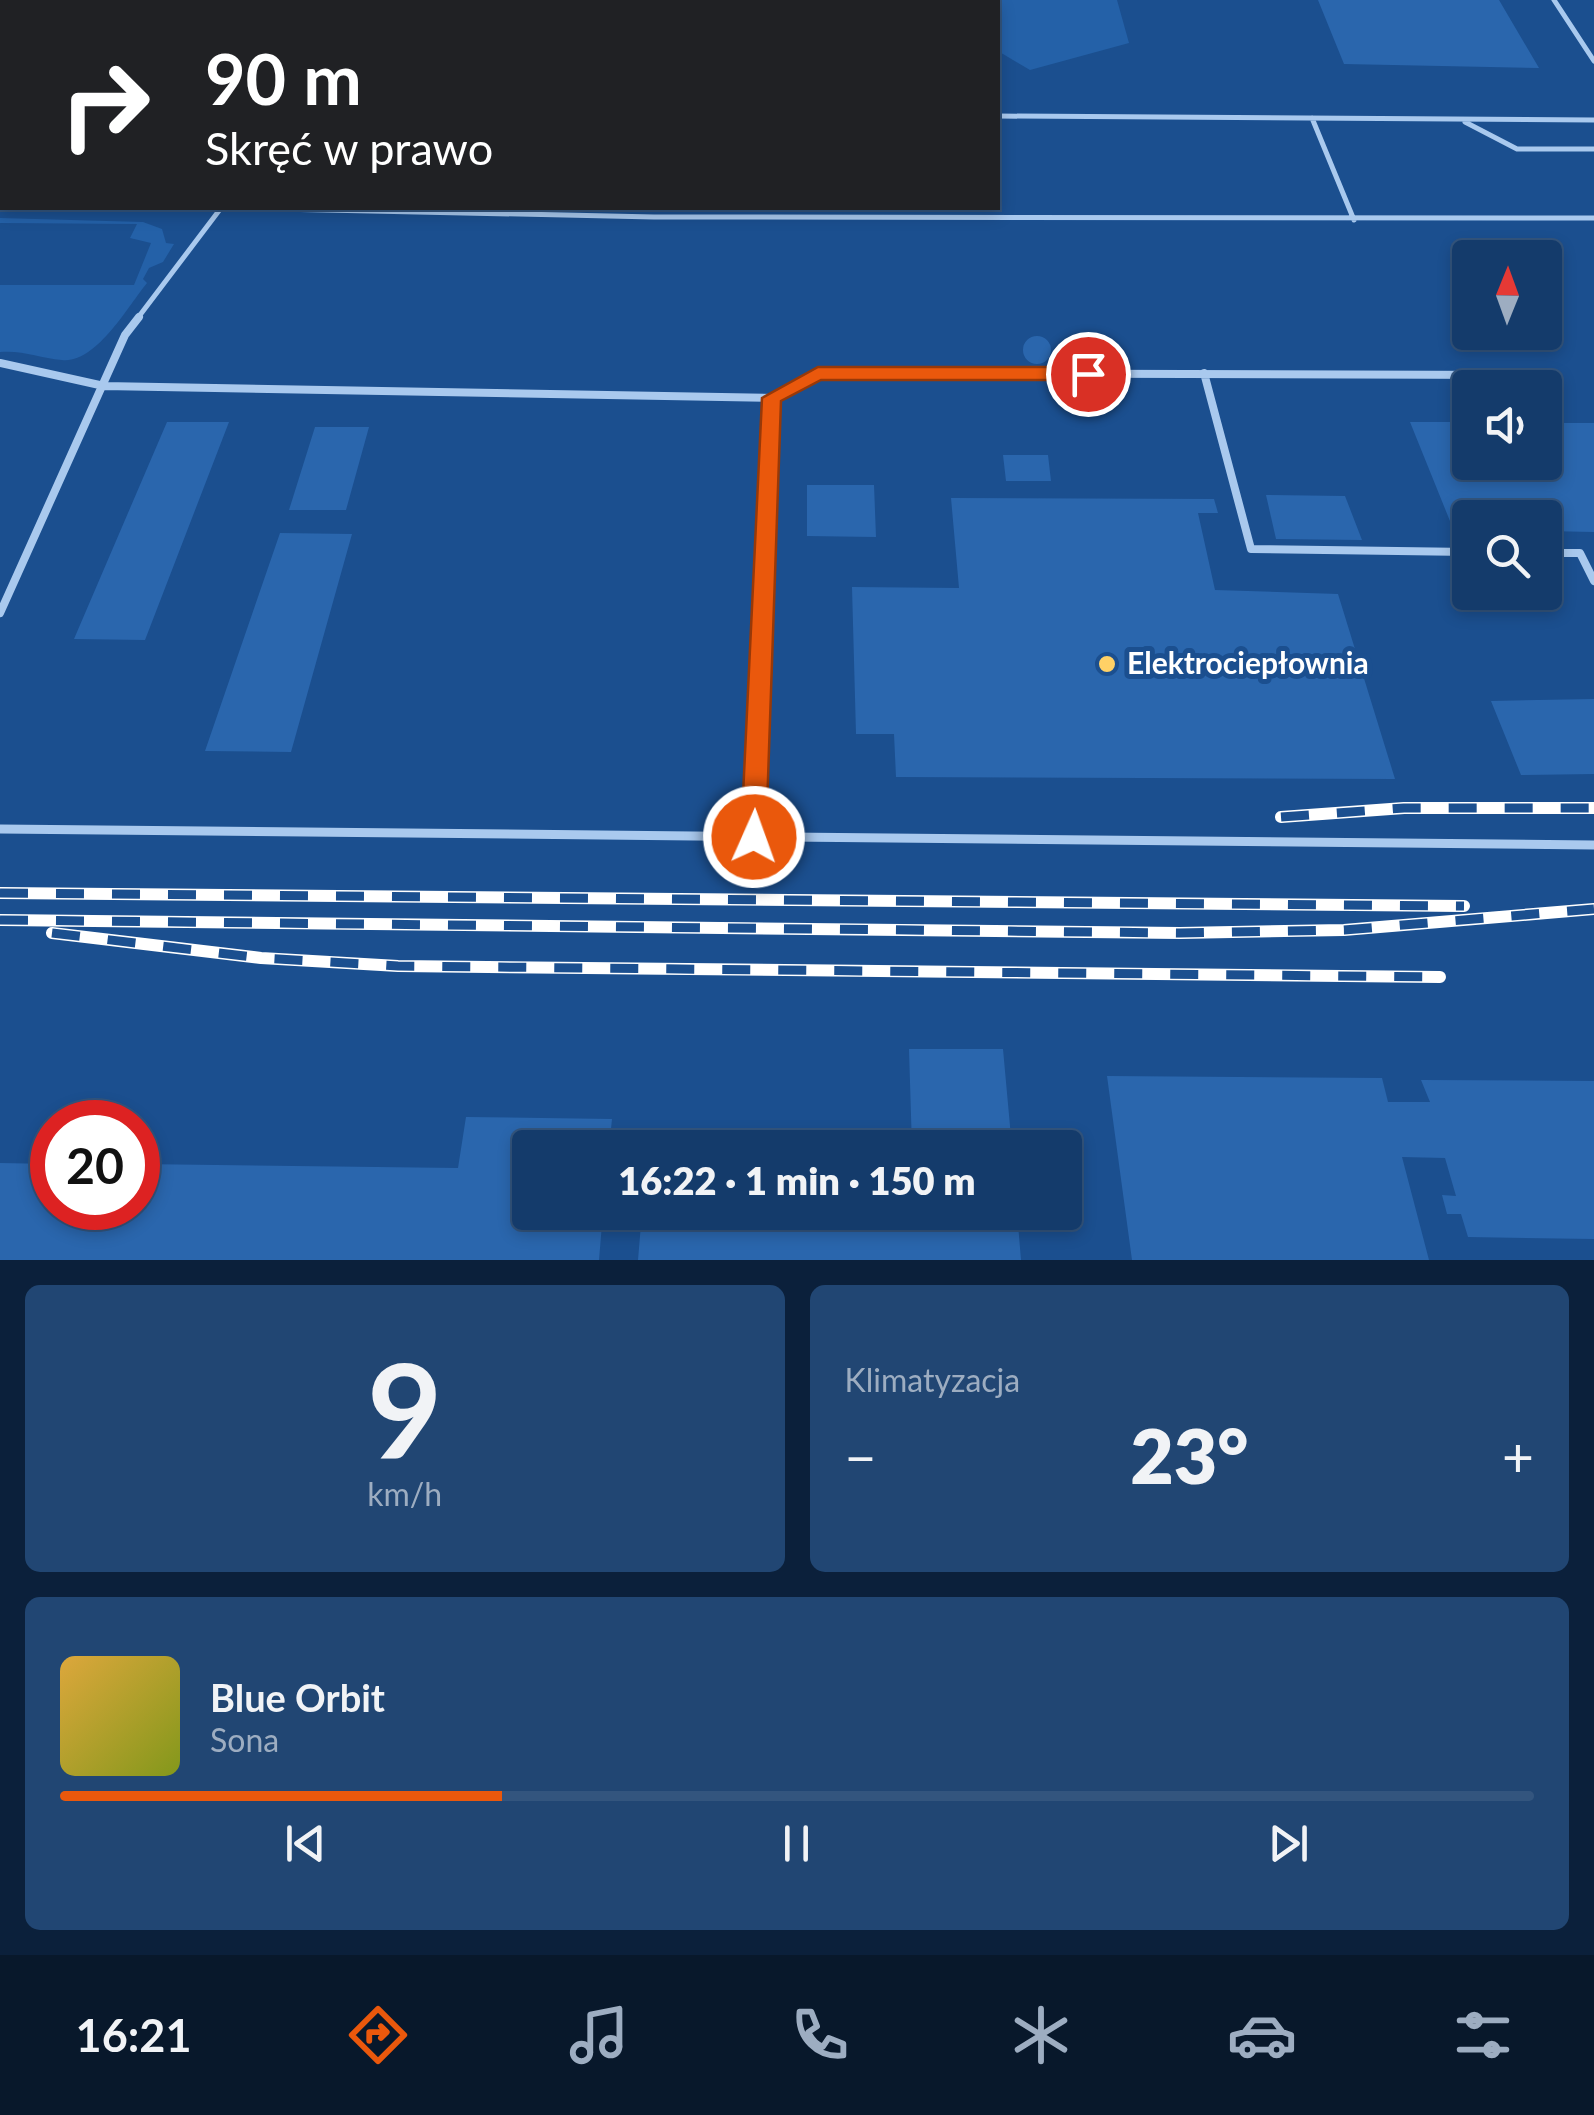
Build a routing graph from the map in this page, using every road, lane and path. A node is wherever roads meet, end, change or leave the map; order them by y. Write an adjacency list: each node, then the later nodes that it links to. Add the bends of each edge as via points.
1 (1554, 0): 2 (lane)
2 (1594, 61)
3 (1000, 116): 4 (lane)
4 (1312, 118): 5 (lane); 12 (lane)
5 (1460, 120): 6 (lane); 7 (lane, via 1517,149)
6 (1594, 120)
7 (1594, 149)
8 (220, 210): 16 (lane, via 125,335)
9 (319, 210): 10 (lane, via 654,218)
10 (861, 212): 12 (lane)
11 (1594, 218): 12 (lane)
12 (1354, 220)
13 (0, 363): 16 (lane)
14 (1204, 374): 15 (lane); 17 (lane, via 818,374); 18 (lane, via 1251,550)
15 (1452, 375)
16 (104, 386): 17 (lane); 21 (lane)
17 (772, 398): 23 (lane)
18 (1452, 552)
19 (1562, 553): 20 (lane, via 1580,553)
20 (1594, 581)
21 (0, 613)
22 (0, 829): 23 (lane)
23 (754, 837): 24 (lane)
24 (1594, 845)

